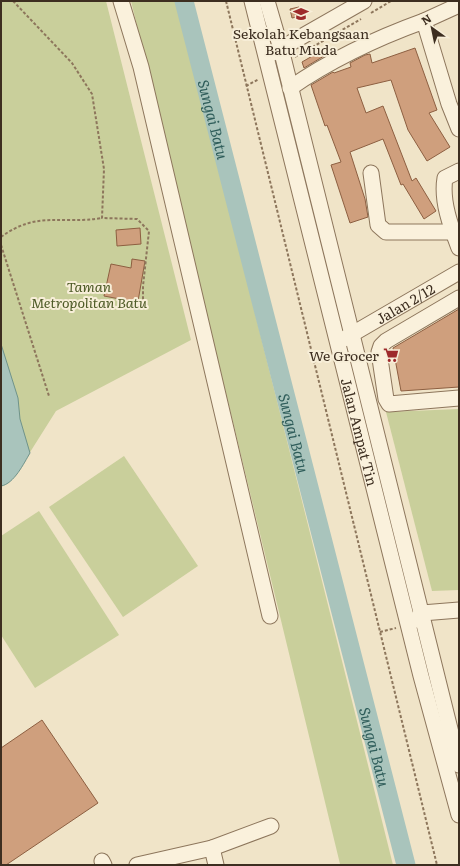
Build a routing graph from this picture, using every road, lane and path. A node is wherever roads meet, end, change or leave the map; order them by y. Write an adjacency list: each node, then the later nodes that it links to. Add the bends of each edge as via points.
1 (13, 1): 17 (path, via 72,63 92,94 104,169)
2 (121, 1): 31 (street, via 141,67)
3 (226, 1): 33 (path)
4 (252, 1): 11 (street, Jalan Ampat Tin)
5 (267, 1): 10 (street, Jalan Ampat Tin)
6 (364, 1): 10 (street)
7 (391, 1): 12 (path)
8 (459, 4): 9 (street)
9 (424, 21): 13 (street, via 359,48); 14 (street)
10 (281, 49): 11 (street); 13 (street, Jalan Ampat Tin)
11 (267, 56): 26 (street, Jalan Ampat Tin)
12 (292, 60)
13 (290, 88): 25 (street, Jalan Ampat Tin)
14 (459, 129)
15 (459, 171): 18 (street, via 446,178 443,190)
16 (371, 173): 18 (street, via 378,225 383,230)
17 (102, 218): 19 (path, via 41,219 16,227); 24 (path, via 137,219 149,231)
18 (453, 232): 21 (street)
19 (1, 237)
20 (1, 245): 27 (path)
21 (459, 248)
22 (459, 272): 25 (street, Jalan 2/12)
23 (459, 298): 28 (street, via 386,342 379,352 386,399 389,404)
24 (143, 303)
25 (351, 335): 26 (street, Jalan 2/12); 30 (street, Jalan Ampat Tin)
26 (337, 342): 34 (street, Jalan Ampat Tin)
27 (49, 396)
28 (459, 398)
29 (459, 610): 30 (street)
30 (422, 613): 34 (street, via 416,618 415,625); 35 (street, Jalan Ampat Tin)
31 (270, 616)
32 (398, 627): 33 (path)
33 (380, 632): 41 (path)
34 (421, 676): 36 (street, Jalan Ampat Tin)
35 (459, 765)
36 (459, 815)
37 (271, 826): 38 (street)
38 (212, 848): 39 (street); 40 (street)
39 (137, 865)
40 (216, 865)
41 (437, 865)

